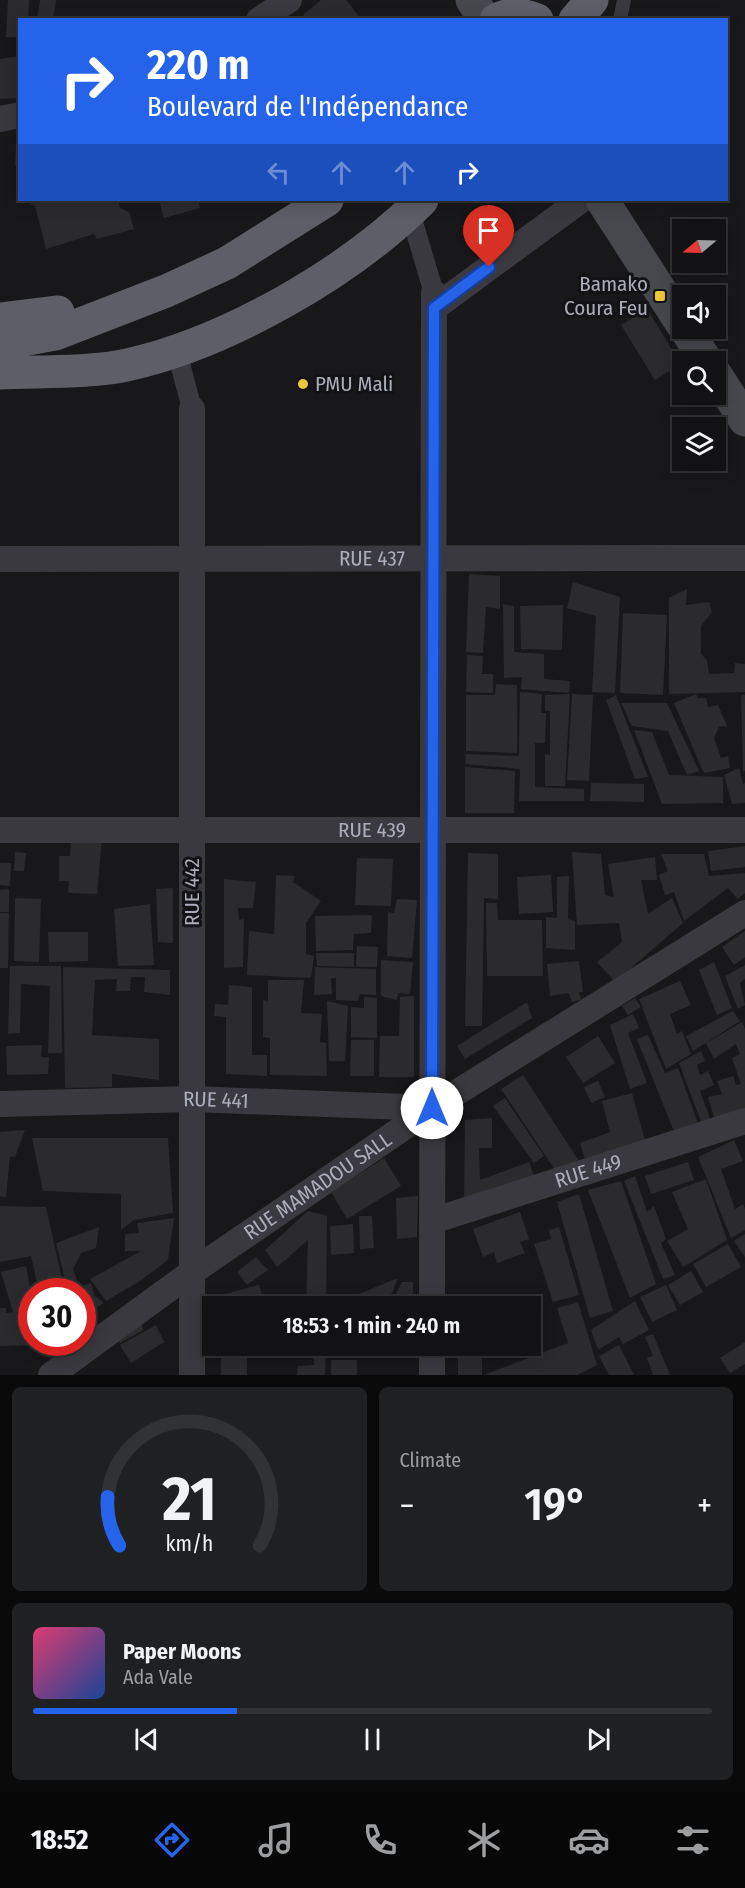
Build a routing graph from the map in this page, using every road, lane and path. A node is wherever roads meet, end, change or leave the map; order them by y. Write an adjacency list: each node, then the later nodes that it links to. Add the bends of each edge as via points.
1 (289, 0): 6 (street)
2 (472, 0): 5 (main road)
3 (592, 0): 7 (highway)
4 (624, 0): 8 (lane)
5 (510, 14)
6 (262, 18)
7 (577, 18)
8 (620, 18)
9 (18, 115): 10 (street)
10 (0, 119)
11 (325, 201): 15 (highway, via 228,263)
12 (580, 201): 16 (street)
13 (603, 201): 17 (main road)
14 (416, 206): 16 (street); 20 (highway, via 366,248 314,283 253,318)
15 (166, 291): 18 (highway, via 51,314); 19 (highway, via 55,334)
16 (434, 301): 29 (street)
17 (672, 308)
18 (0, 319)
19 (0, 344)
20 (177, 352): 21 (highway); 25 (street)
21 (124, 366): 22 (highway); 24 (highway, via 53,386)
22 (0, 374)
23 (726, 391): 26 (main road)
24 (0, 395)
25 (192, 409): 28 (street, RUE 442)
26 (745, 420)
27 (0, 558): 28 (street, RUE 437)
28 (192, 558): 29 (street, RUE 437); 31 (street, RUE 442)
29 (433, 558): 30 (street, RUE 437); 33 (street)
30 (745, 558)
31 (192, 829): 32 (street, RUE 439); 33 (street, RUE 439); 36 (street, RUE 442)
32 (0, 830)
33 (433, 830): 34 (street, RUE 439); 38 (street)
34 (745, 830)
35 (745, 913): 38 (street, RUE MAMADOU SALL)
36 (192, 1099): 37 (street, RUE 441); 38 (street, RUE 441); 41 (street, RUE 442)
37 (0, 1104)
38 (432, 1108): 40 (street); 41 (street, RUE MAMADOU SALL)
39 (745, 1121): 40 (street, RUE 449)
40 (432, 1221): 42 (street)
41 (192, 1272): 44 (street, RUE MAMADOU SALL); 45 (street, RUE 442)
42 (432, 1296)
43 (432, 1356): 46 (street)
44 (51, 1375)
45 (192, 1375)
46 (432, 1375)

